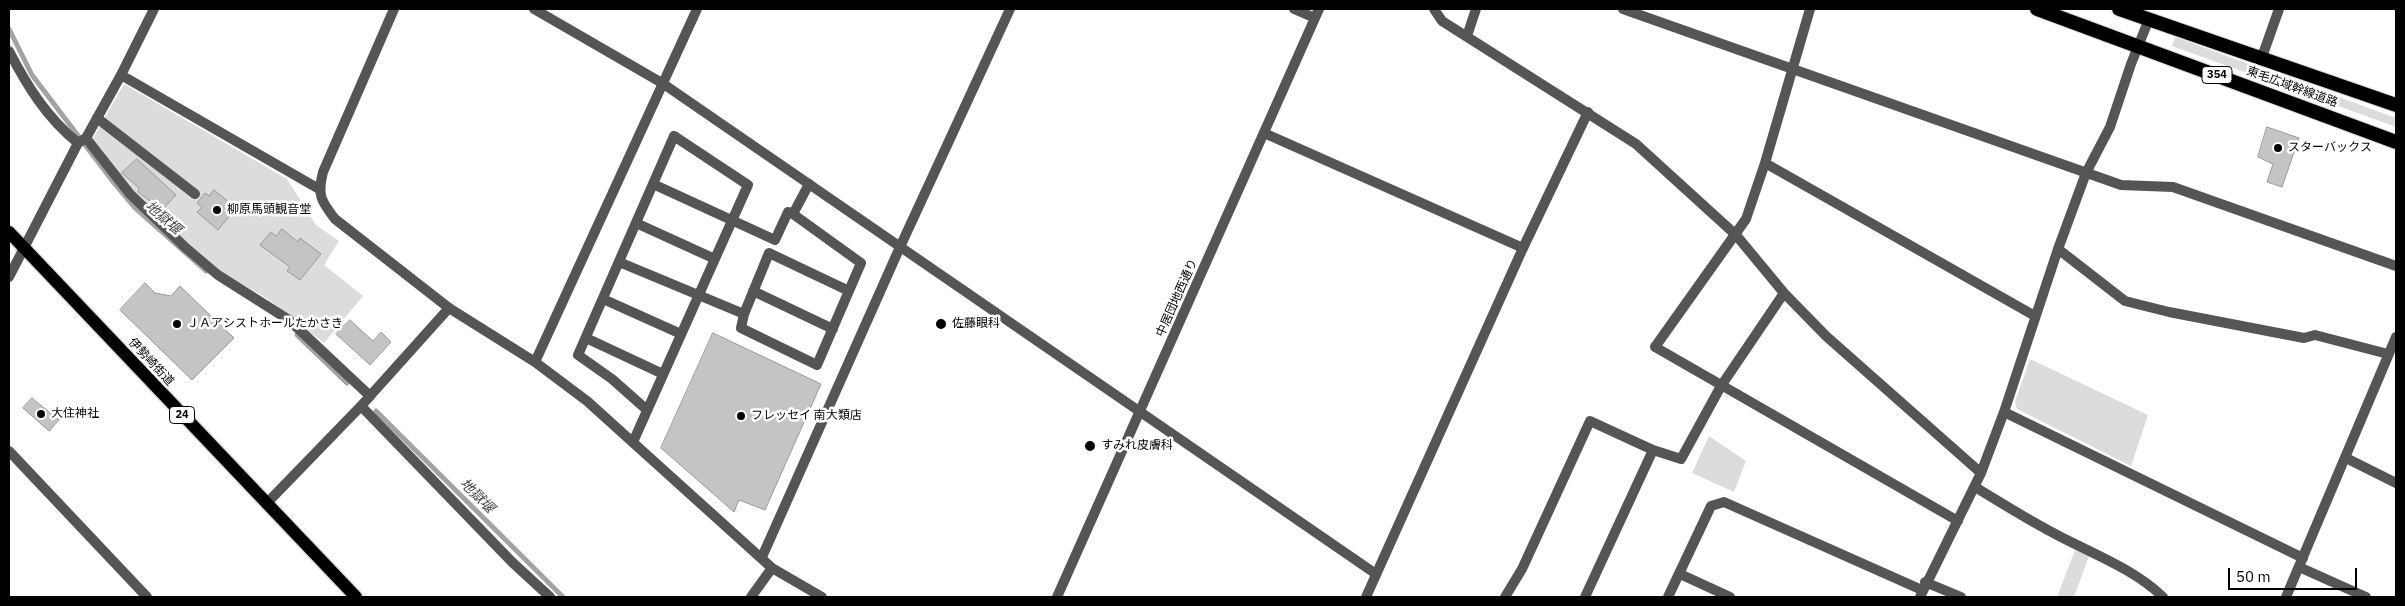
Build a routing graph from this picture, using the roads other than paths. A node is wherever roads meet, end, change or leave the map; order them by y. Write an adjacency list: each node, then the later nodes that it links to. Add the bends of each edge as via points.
1 (154, 9): 21 (street)
2 (394, 9): 33 (street, via 323,172)
3 (534, 9): 22 (street)
4 (697, 9): 22 (street)
5 (1010, 9): 41 (street)
6 (1294, 9): 14 (street)
7 (1434, 9): 16 (street, via 1442,21)
8 (1476, 9): 16 (street)
9 (1623, 9): 20 (street)
10 (1810, 9): 20 (street)
11 (2037, 9): 17 (highway, 東毛広域幹線道路 / 354)
12 (2119, 9): 15 (highway, 東毛広域幹線道路)
13 (2279, 9): 19 (street)
14 (1317, 13): 26 (street, 中居団地西通り)
15 (2149, 19): 17 (street); 19 (highway, 東毛広域幹線道路)
16 (1467, 36): 24 (street)
17 (2139, 45): 28 (highway, 東毛広域幹線道路 / 354); 30 (street, via 2110,127)
18 (9, 51): 27 (street, via 28,87 58,127)
19 (2262, 57): 23 (highway, 東毛広域幹線道路)
20 (1791, 68): 29 (street); 30 (street)
21 (121, 74): 25 (street); 33 (street)
22 (662, 83): 32 (street); 63 (street)
23 (2396, 104)
24 (1588, 112): 39 (street, via 1636,144); 43 (street)
25 (97, 118): 27 (street); 34 (street)
26 (1264, 133): 43 (street); 69 (street, 中居団地西通り)
27 (82, 140): 42 (street); 66 (street, via 130,194 186,248 218,275 289,320)
28 (2396, 142)
29 (1766, 163): 39 (street, via 1746,219); 57 (street)
30 (2086, 174): 44 (street); 48 (street, via 2121,185 2173,187)
31 (653, 184): 36 (street); 36 (street, via 674,136 748,184); 37 (street)
32 (809, 184): 35 (street); 41 (street)
33 (319, 189): 55 (street, via 323,204 334,220)
34 (195, 194)
35 (793, 214): 40 (street, via 788,212); 51 (street, via 861,263)
36 (732, 221): 40 (street); 46 (street)
37 (636, 223): 46 (street); 47 (street)
38 (9, 232): 42 (main road, 伊勢崎街道 / 24)
39 (1736, 235): 52 (street); 65 (street, via 1655,347)
40 (775, 240): 45 (street)
41 (900, 247): 69 (street); 80 (street)
42 (23, 248): 49 (street); 78 (main road, 伊勢崎街道 / 24)
43 (1523, 248): 83 (street)
44 (2058, 249): 57 (street); 62 (street, via 2125,301 2304,338 2315,335)
45 (768, 253): 50 (street); 51 (street)
46 (715, 259): 53 (street)
47 (619, 262): 53 (street); 54 (street)
48 (2396, 266)
49 (9, 277)
50 (753, 290): 56 (street); 58 (street)
51 (849, 291): 58 (street)
52 (1784, 293): 65 (street); 75 (street, via 1826,336)
53 (699, 295): 56 (street); 59 (street)
54 (602, 299): 59 (street); 60 (street)
55 (448, 308): 63 (street); 66 (street)
56 (744, 314): 58 (street, via 741,328 817,365)
57 (2035, 316): 70 (street)
58 (833, 328)
59 (681, 334): 64 (street)
60 (586, 338): 64 (street); 68 (street, via 578,355)
61 (2396, 338): 62 (street)
62 (2388, 354): 74 (street)
63 (535, 362): 71 (street, via 587,401)
64 (663, 374): 68 (street)
65 (1721, 386): 72 (street, via 1680,459); 79 (street)
66 (370, 396): 67 (street)
67 (361, 406): 78 (street); 88 (street)
68 (647, 410): 71 (street)
69 (1140, 412): 83 (street); 91 (street, 中居団地西通り)
70 (2004, 412): 75 (street); 81 (street)
71 (632, 442): 80 (street)
72 (1652, 450): 93 (street, via 1590,421 1522,570); 94 (street)
73 (9, 451): 86 (street)
74 (2346, 458): 76 (street); 81 (street)
75 (1981, 473): 77 (street)
76 (2396, 483)
77 (1975, 487): 79 (street); 98 (street, via 2112,563)
78 (266, 504): 87 (main road, 伊勢崎街道 / 24)
79 (1958, 521): 85 (street)
80 (762, 557): 82 (street)
81 (2301, 562): 99 (street); 100 (street)
82 (772, 568): 89 (street); 90 (street)
83 (1376, 574): 92 (street)
84 (1680, 574): 85 (street, via 1711,506 1724,502); 95 (street); 96 (street)
85 (1922, 590): 97 (street)
86 (147, 597)
87 (356, 597)
88 (550, 597)
89 (751, 597)
90 (822, 597)
91 (1056, 597)
92 (1366, 597)
93 (1505, 597)
94 (1585, 597)
95 (1668, 597)
96 (1730, 597)
97 (1961, 597)
98 (2163, 597)
99 (2286, 597)
100 (2366, 597)

